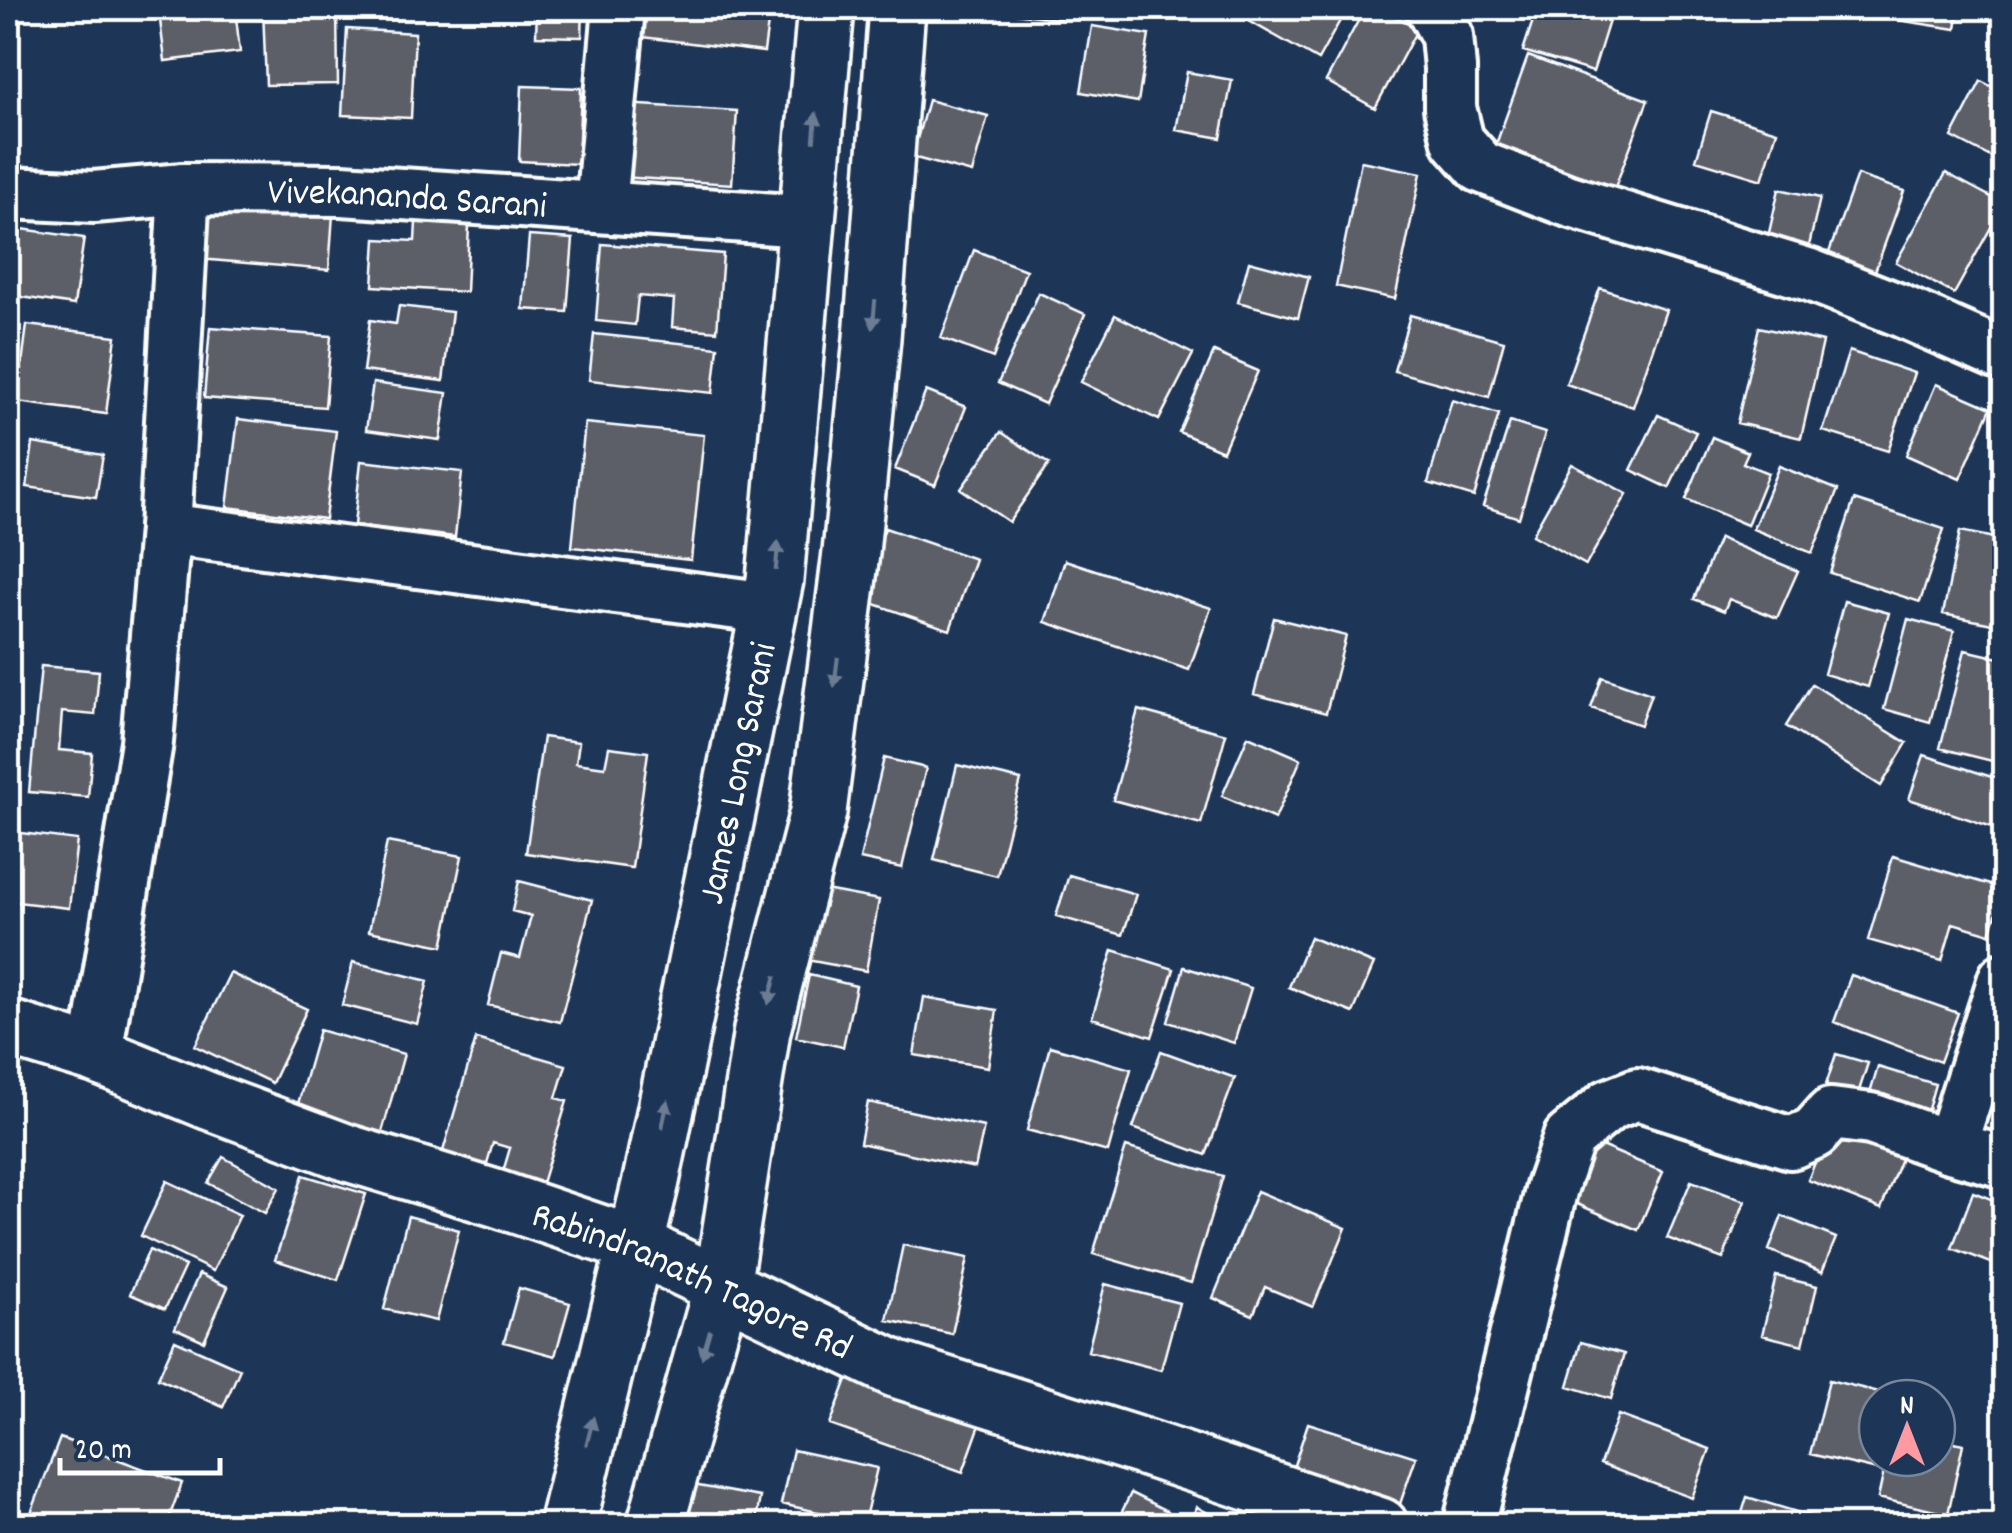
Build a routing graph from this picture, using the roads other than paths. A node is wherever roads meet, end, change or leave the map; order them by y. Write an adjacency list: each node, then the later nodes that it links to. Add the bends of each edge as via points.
1 (619, 8): 7 (street)
2 (826, 8): 8 (main road, James Long Sarani, one-way to 2)
3 (897, 8): 9 (main road)
4 (1432, 8): 10 (street, via 1446,36 1458,140 1481,167 1810,275)
5 (184, 190): 6 (street, Vivekananda Sarani); 7 (street, Vivekananda Sarani, via 342,190); 11 (street)
6 (8, 193)
7 (601, 207): 8 (street, Vivekananda Sarani)
8 (807, 218): 9 (main road); 12 (main road, James Long Sarani, one-way to 8)
9 (881, 228): 19 (main road, one-way to 19, via 818,812 762,1030)
10 (2004, 356)
11 (166, 528): 12 (street); 15 (street, via 147,742)
12 (769, 608): 18 (main road, James Long Sarani, one-way to 12)
13 (2004, 979): 16 (street)
14 (8, 1028): 15 (main road, Rabindranath Tagore Rd)
15 (96, 1055): 18 (main road, Rabindranath Tagore Rd, via 348,1153)
16 (1950, 1147): 17 (street); 23 (street, via 1831,1114 1814,1133 1792,1142 1637,1094 1610,1105 1569,1138 1552,1187)
17 (2004, 1162)
18 (635, 1245): 19 (main road, Rabindranath Tagore Rd); 20 (main road, James Long Sarani, one-way to 18)
19 (722, 1287): 21 (main road, one-way to 21); 22 (main road, Rabindranath Tagore Rd, via 895,1370)
20 (568, 1526)
21 (655, 1526)
22 (1380, 1526)
23 (1469, 1526)

